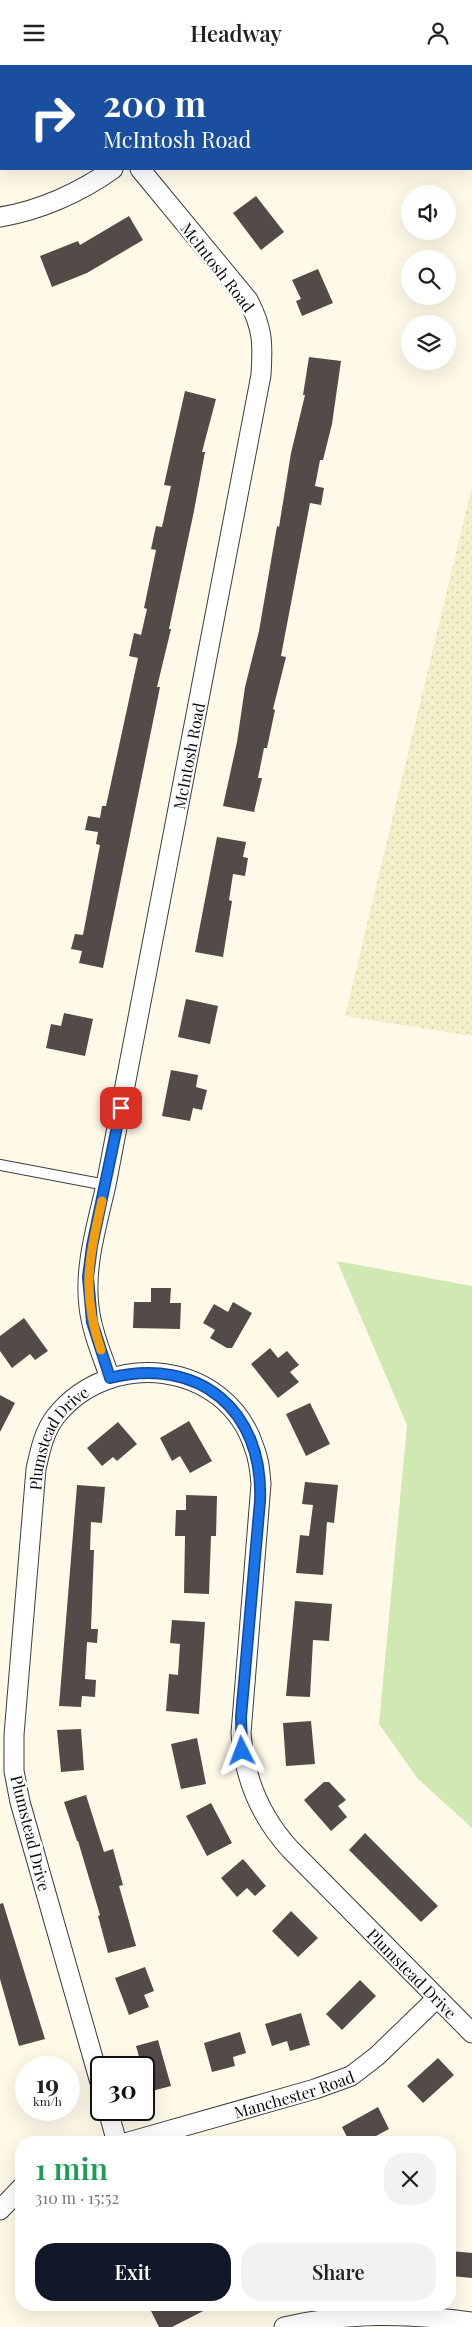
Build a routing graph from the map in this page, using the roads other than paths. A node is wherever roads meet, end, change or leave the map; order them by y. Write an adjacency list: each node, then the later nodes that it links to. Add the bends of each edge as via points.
1 (111, 170): 3 (street, via 34,209)
2 (141, 170): 5 (street, McIntosh Road, via 248,301 262,334 263,354)
3 (0, 217)
4 (0, 1165): 5 (lane)
5 (106, 1185): 6 (street, McIntosh Road, via 89,1261 88,1293 92,1322)
6 (110, 1378): 7 (street, Plumstead Drive, via 149,1372 165,1373 198,1383 224,1402 250,1437 261,1484 241,1733 251,1788 278,1836); 9 (street, Plumstead Drive, via 92,1386 66,1405 55,1417 41,1449 36,1469 13,1753 20,1803)
7 (437, 1998): 8 (street, Plumstead Drive); 12 (street, Manchester Road, via 377,2056 351,2076)
8 (472, 2033)
9 (92, 2056)
10 (111, 2121): 11 (street)
11 (116, 2136)
12 (150, 2136)
13 (15, 2194): 14 (street)
14 (0, 2210)
15 (472, 2322): 16 (street, via 388,2313 338,2317)
16 (284, 2327)

